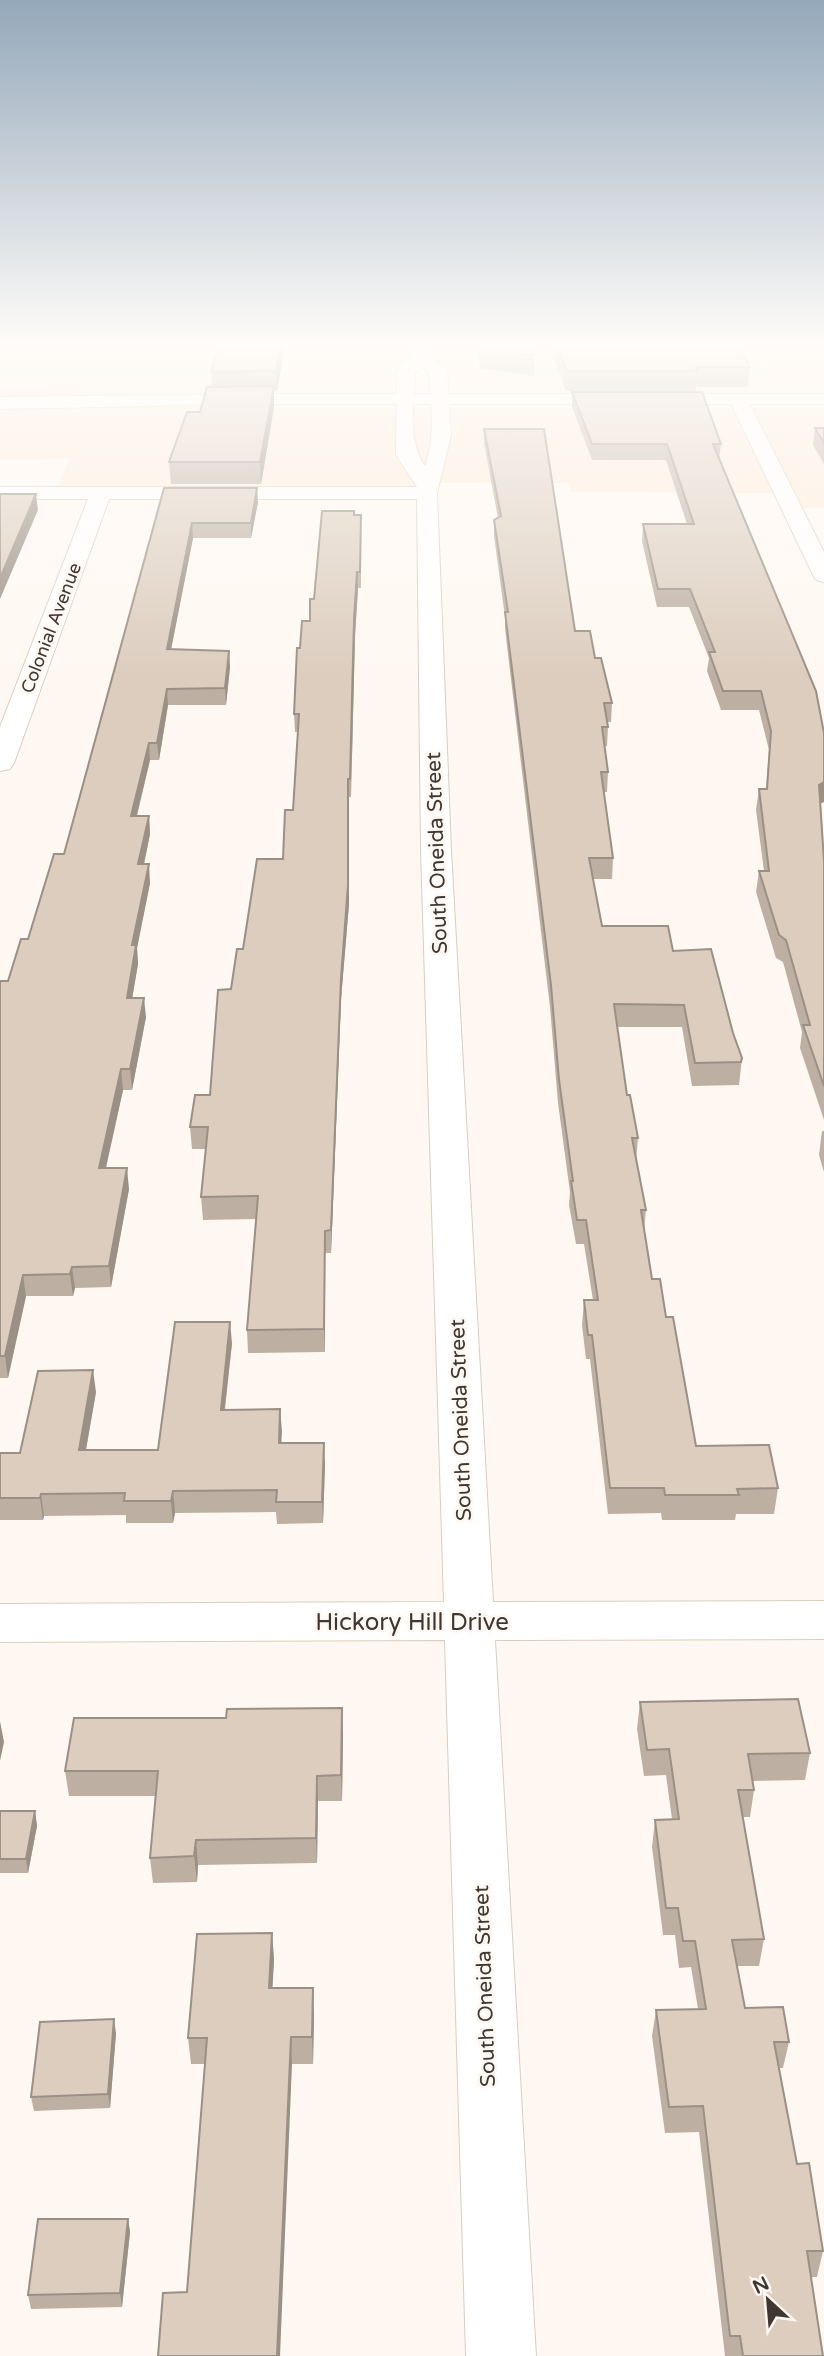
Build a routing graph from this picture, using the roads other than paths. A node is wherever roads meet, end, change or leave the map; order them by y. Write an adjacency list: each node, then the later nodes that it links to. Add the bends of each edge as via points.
1 (407, 456): 4 (street, South Oneida Street)
2 (438, 456): 4 (street, South Oneida Street)
3 (766, 456): 7 (street)
4 (427, 488): 6 (street); 10 (street, South Oneida Street, via 437,864)
5 (0, 494): 6 (street)
6 (101, 494): 8 (street, Colonial Avenue)
7 (824, 575)
8 (0, 763)
9 (824, 1619): 10 (street, Hickory Hill Drive)
10 (470, 1622): 11 (street, Hickory Hill Drive); 12 (street, South Oneida Street)
11 (0, 1623)
12 (500, 2356)

